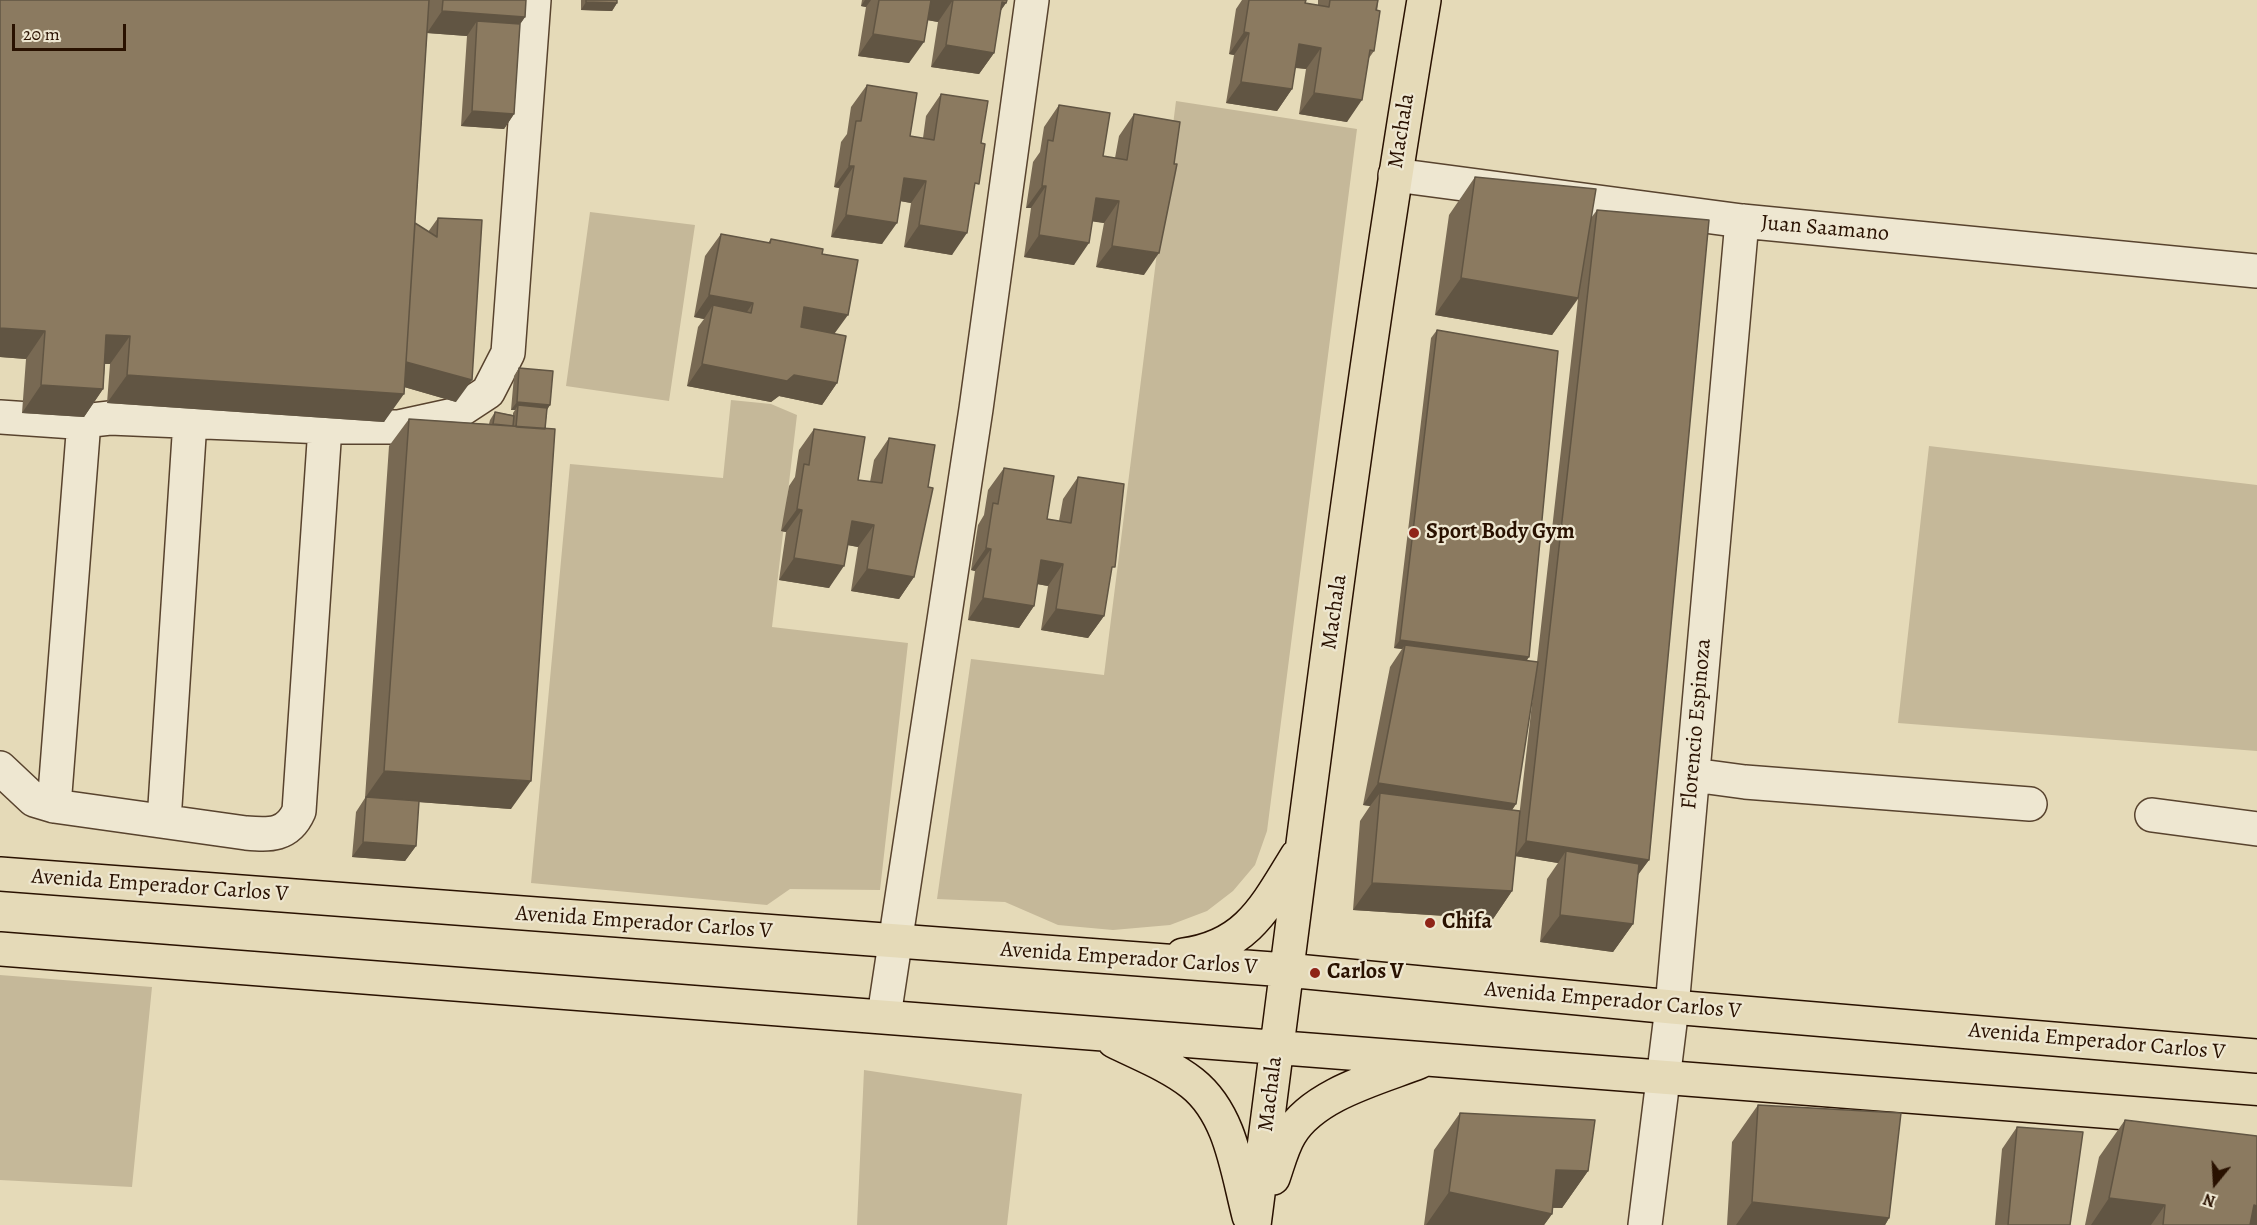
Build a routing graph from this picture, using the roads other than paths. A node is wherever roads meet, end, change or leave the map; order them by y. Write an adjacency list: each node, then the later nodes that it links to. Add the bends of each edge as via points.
1 (534, 0): 10 (street, via 508,352 488,392 453,415 398,427)
2 (1032, 0): 20 (street, via 976,409)
3 (1424, 0): 4 (main road, Machala)
4 (1395, 175): 5 (street, Juan Saamano); 18 (main road, Machala)
5 (1742, 221): 6 (street, Juan Saamano); 12 (street, Florencio Espinoza)
6 (2257, 271)
7 (0, 417): 8 (street)
8 (84, 421): 9 (street); 14 (street)
9 (190, 421): 10 (street); 16 (street)
10 (324, 427): 16 (street, via 299,811 294,823 270,835)
11 (0, 768): 14 (street, via 34,800)
12 (1693, 775): 13 (street); 24 (street, Florencio Espinoza)
13 (2030, 804)
14 (54, 806): 16 (street)
15 (2152, 815): 17 (street)
16 (164, 821)
17 (2257, 829)
18 (1302, 847): 22 (main road, via 1263,911 1244,932 1205,953); 23 (main road, Machala)
19 (0, 874): 20 (main road, Avenida Emperador Carlos V)
20 (894, 941): 22 (main road, Avenida Emperador Carlos V); 25 (street)
21 (0, 949): 25 (main road)
22 (1148, 960): 23 (main road, Avenida Emperador Carlos V)
23 (1286, 970): 24 (main road, Avenida Emperador Carlos V); 27 (main road, Machala)
24 (1672, 1007): 28 (main road, Avenida Emperador Carlos V); 30 (street, Florencio Espinoza)
25 (884, 1016): 26 (main road)
26 (1099, 1033): 27 (main road); 32 (main road, via 1172,1070 1208,1099 1229,1138)
27 (1277, 1047): 29 (main road); 32 (main road, Machala)
28 (2257, 1056)
29 (1427, 1059): 30 (main road); 32 (main road, via 1335,1094 1307,1116 1290,1134)
30 (1663, 1077): 31 (main road); 33 (street, Florencio Espinoza)
31 (2257, 1123)
32 (1254, 1225)
33 (1645, 1225)

